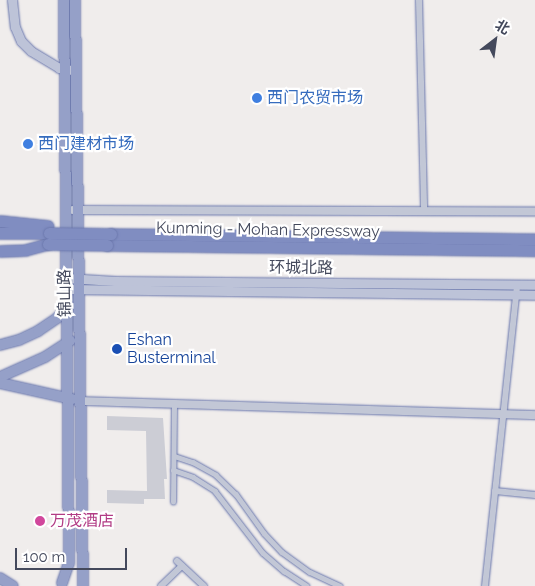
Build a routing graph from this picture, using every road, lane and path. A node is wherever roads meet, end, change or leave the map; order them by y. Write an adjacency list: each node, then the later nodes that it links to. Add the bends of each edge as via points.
1 (12, 0): 5 (main road, via 15,27 21,41 31,51)
2 (64, 0): 5 (highway, 锦山路)
3 (75, 0): 6 (highway, 锦山路)
4 (419, 0): 9 (street)
5 (64, 70): 6 (main road); 7 (highway, 锦山路)
6 (76, 70): 8 (highway, 锦山路)
7 (66, 210): 8 (street); 19 (highway, 锦山路)
8 (79, 210): 9 (street); 20 (highway, 锦山路)
9 (424, 211): 10 (street)
10 (535, 212)
11 (0, 221): 13 (highway)
12 (0, 232): 13 (highway, Kunming - Mohan Expressway)
13 (49, 234): 14 (highway, Kunming - Mohan Expressway, bridge); 14 (highway); 16 (highway, Kunming - Mohan Expressway); 18 (highway, via 25,250)
14 (109, 236): 15 (highway, Kunming - Mohan Expressway); 17 (highway, Kunming - Mohan Expressway)
15 (535, 239)
16 (0, 243)
17 (535, 250)
18 (0, 251)
19 (66, 284): 20 (main road, 环城北路); 24 (highway, 锦山路)
20 (80, 284): 22 (main road, 环城北路); 24 (highway); 25 (highway, 锦山路)
21 (535, 285): 22 (main road, 环城北路)
22 (516, 290): 23 (main road, 环城北路); 33 (street)
23 (535, 294)
24 (66, 310): 26 (highway, 锦山路); 27 (highway, via 38,331)
25 (81, 332): 26 (highway); 31 (highway, 锦山路)
26 (67, 343): 28 (highway, via 32,364); 30 (highway, 锦山路)
27 (0, 345)
28 (0, 377)
29 (0, 383): 30 (highway)
30 (67, 398): 31 (highway); 41 (highway, 锦山路, via 68,563)
31 (82, 400): 32 (street); 44 (highway, 锦山路)
32 (174, 403): 33 (street); 35 (street)
33 (503, 414): 34 (street); 37 (street)
34 (535, 415)
35 (174, 456): 36 (street); 48 (street, via 216,475 236,494 282,552 310,572)
36 (173, 470): 39 (street); 47 (street, via 193,477 215,491 263,553)
37 (495, 491): 38 (street); 49 (street)
38 (535, 495)
39 (173, 502)
40 (0, 578): 42 (highway)
41 (59, 584): 43 (highway)
42 (13, 586)
43 (76, 586)
44 (83, 586)
45 (162, 586): 46 (street, via 180,563)
46 (204, 586)
47 (307, 586)
48 (340, 586)
49 (485, 586)

